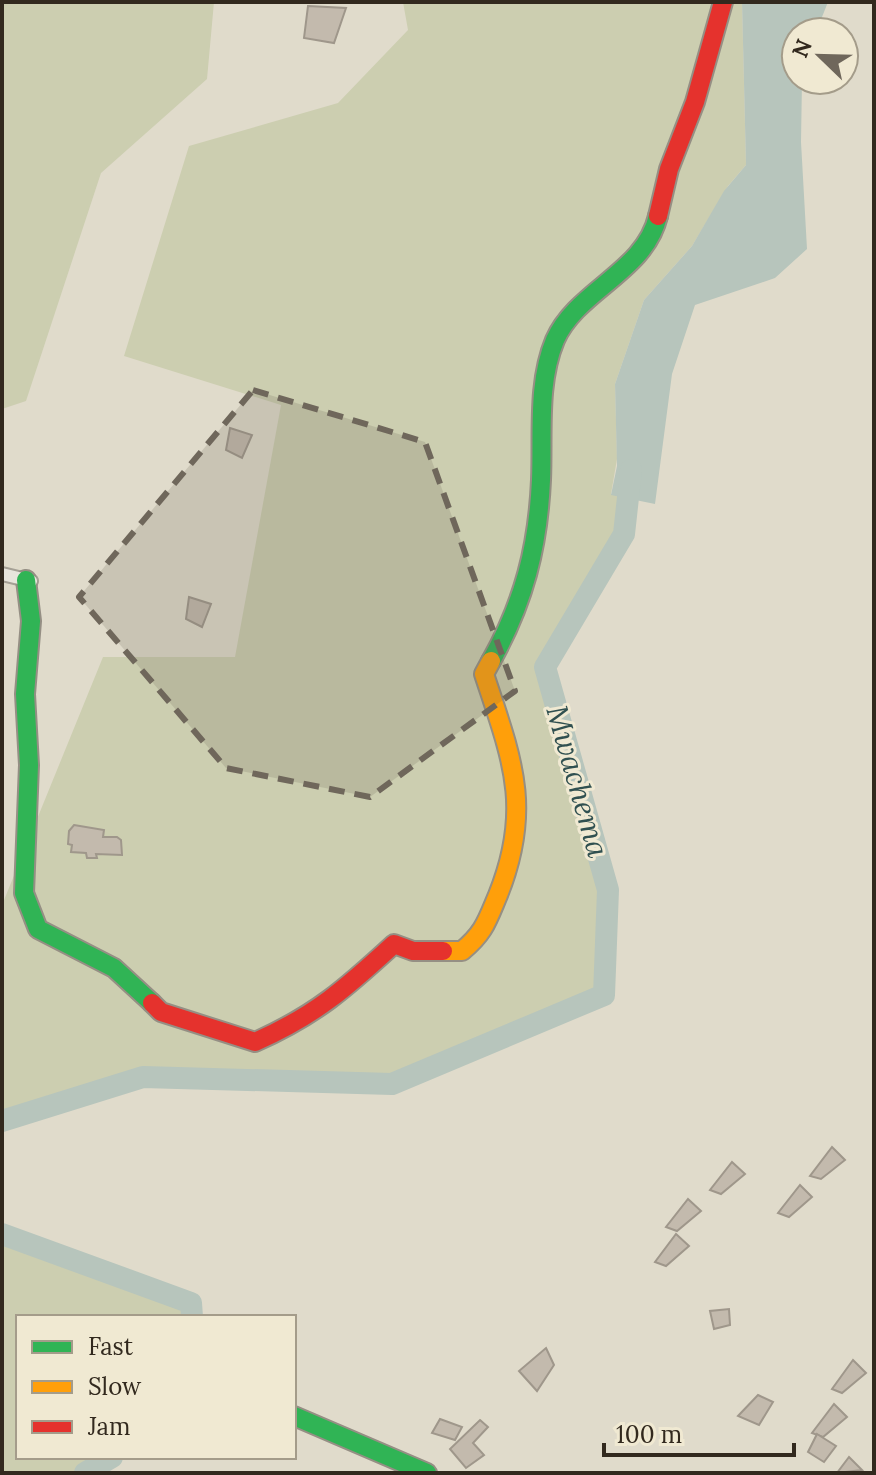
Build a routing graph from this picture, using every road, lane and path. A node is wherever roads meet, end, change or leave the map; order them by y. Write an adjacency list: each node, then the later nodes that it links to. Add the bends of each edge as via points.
1 (723, 2): 3 (street, via 695,102 669,169 653,237 605,288 569,314 554,343 541,412 534,557 509,629 484,674 519,800 512,860 482,934 462,951 413,951 394,944 335,999 255,1042 161,1012 114,968 38,929 24,893)
2 (2, 574): 3 (street)
3 (28, 581)
4 (296, 1417): 5 (street)
5 (427, 1473)

